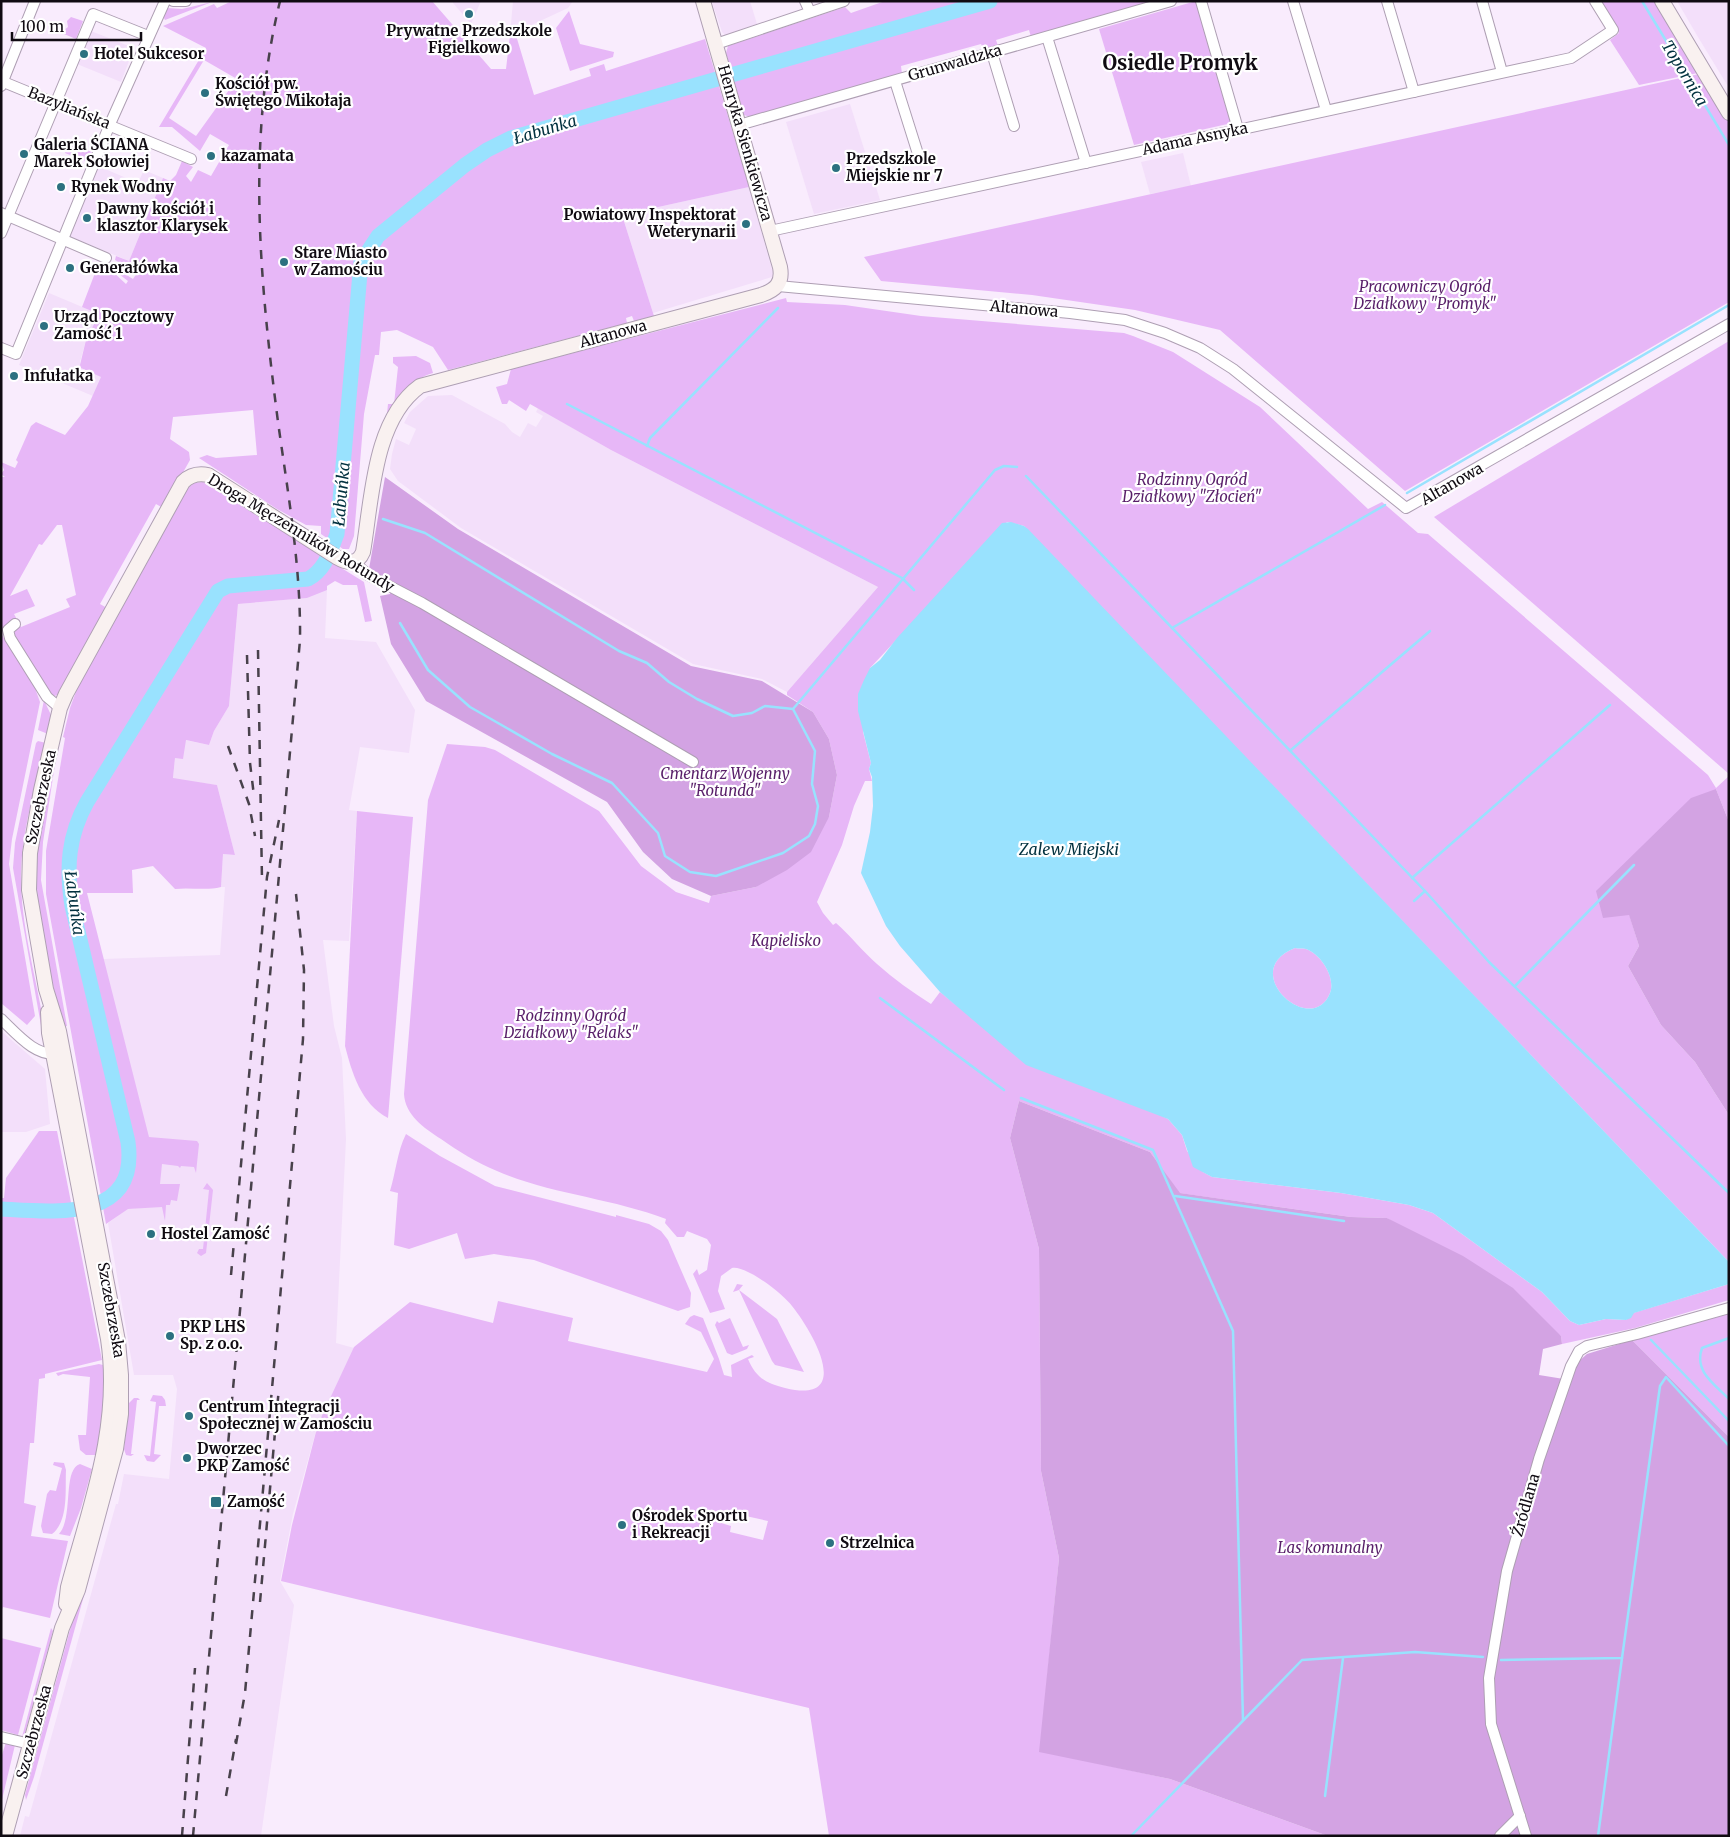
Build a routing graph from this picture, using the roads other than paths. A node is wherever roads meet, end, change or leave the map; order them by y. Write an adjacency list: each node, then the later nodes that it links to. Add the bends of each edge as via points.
1 (35, 1): 22 (street)
2 (165, 1): 16 (street)
3 (172, 1): 4 (street)
4 (186, 1)
5 (703, 1): 18 (street, Henryka Sienkiewicza)
6 (805, 1): 15 (street)
7 (844, 1): 15 (street)
8 (1171, 1): 17 (street, Grunwaldzka)
9 (1201, 1): 30 (street)
10 (1294, 1): 25 (street)
11 (1387, 1): 23 (street)
12 (1482, 1): 20 (street)
13 (1595, 1): 20 (street, Adama Asnyka, via 1613,30 1574,57)
14 (1662, 1): 26 (street)
15 (810, 12): 18 (street)
16 (148, 36): 24 (street, via 93,14); 27 (street)
17 (1047, 37): 19 (street, Grunwaldzka); 33 (street)
18 (716, 44): 28 (street, Henryka Sienkiewicza)
19 (992, 53): 21 (street, Grunwaldzka); 29 (street)
20 (1502, 72): 23 (street, Adama Asnyka)
21 (895, 81): 28 (street, Grunwaldzka); 31 (street)
22 (2, 83): 24 (street, Bazyliańska)
23 (1414, 92): 25 (street, Adama Asnyka)
24 (56, 102): 27 (street, Bazyliańska); 34 (street)
25 (1326, 110): 30 (street, Adama Asnyka)
26 (1729, 113)
27 (110, 124): 32 (street, Bazyliańska); 37 (street)
28 (739, 125): 35 (street, Henryka Sienkiewicza)
29 (1014, 126)
30 (1238, 129): 33 (street, Adama Asnyka)
31 (918, 154)
32 (191, 159)
33 (1086, 163): 35 (street, Adama Asnyka)
34 (5, 215): 36 (street); 37 (street)
35 (770, 231): 39 (street, Henryka Sienkiewicza, via 780,267)
36 (1, 233)
37 (63, 240): 38 (street); 41 (street, via 16,354)
38 (106, 258)
39 (778, 286): 40 (street, Altanowa, via 1070,313 1125,320 1165,332 1200,348 1233,369 1406,508); 42 (street, Altanowa, via 762,295 420,386 403,404 383,438 363,552)
40 (1729, 324)
41 (1, 348)
42 (354, 562): 44 (street, Droga Męczenników Rotundy, via 347,562 321,548 208,475 189,477 183,482 95,638); 45 (street, Droga Męczenników Rotundy, via 368,575 422,603)
43 (15, 624): 44 (street, via 8,630 10,638 47,697)
44 (60, 708): 47 (street, Szczebrzeska, via 29,862 31,906 46,989 49,1032)
45 (693, 762)
46 (1, 1019): 47 (street, via 37,1050 45,1054)
47 (58, 1053): 50 (street, Szczebrzeska, via 91,1228 108,1339 112,1400 104,1454)
48 (1729, 1308): 51 (street, Źródlana, via 1587,1346 1578,1351 1573,1360 1507,1571 1489,1678 1491,1724)
49 (1, 1737): 50 (street)
50 (30, 1744): 52 (street, Szczebrzeska)
51 (1520, 1816): 53 (street); 54 (street, Źródlana)
52 (5, 1836)
53 (1500, 1836)
54 (1526, 1836)

